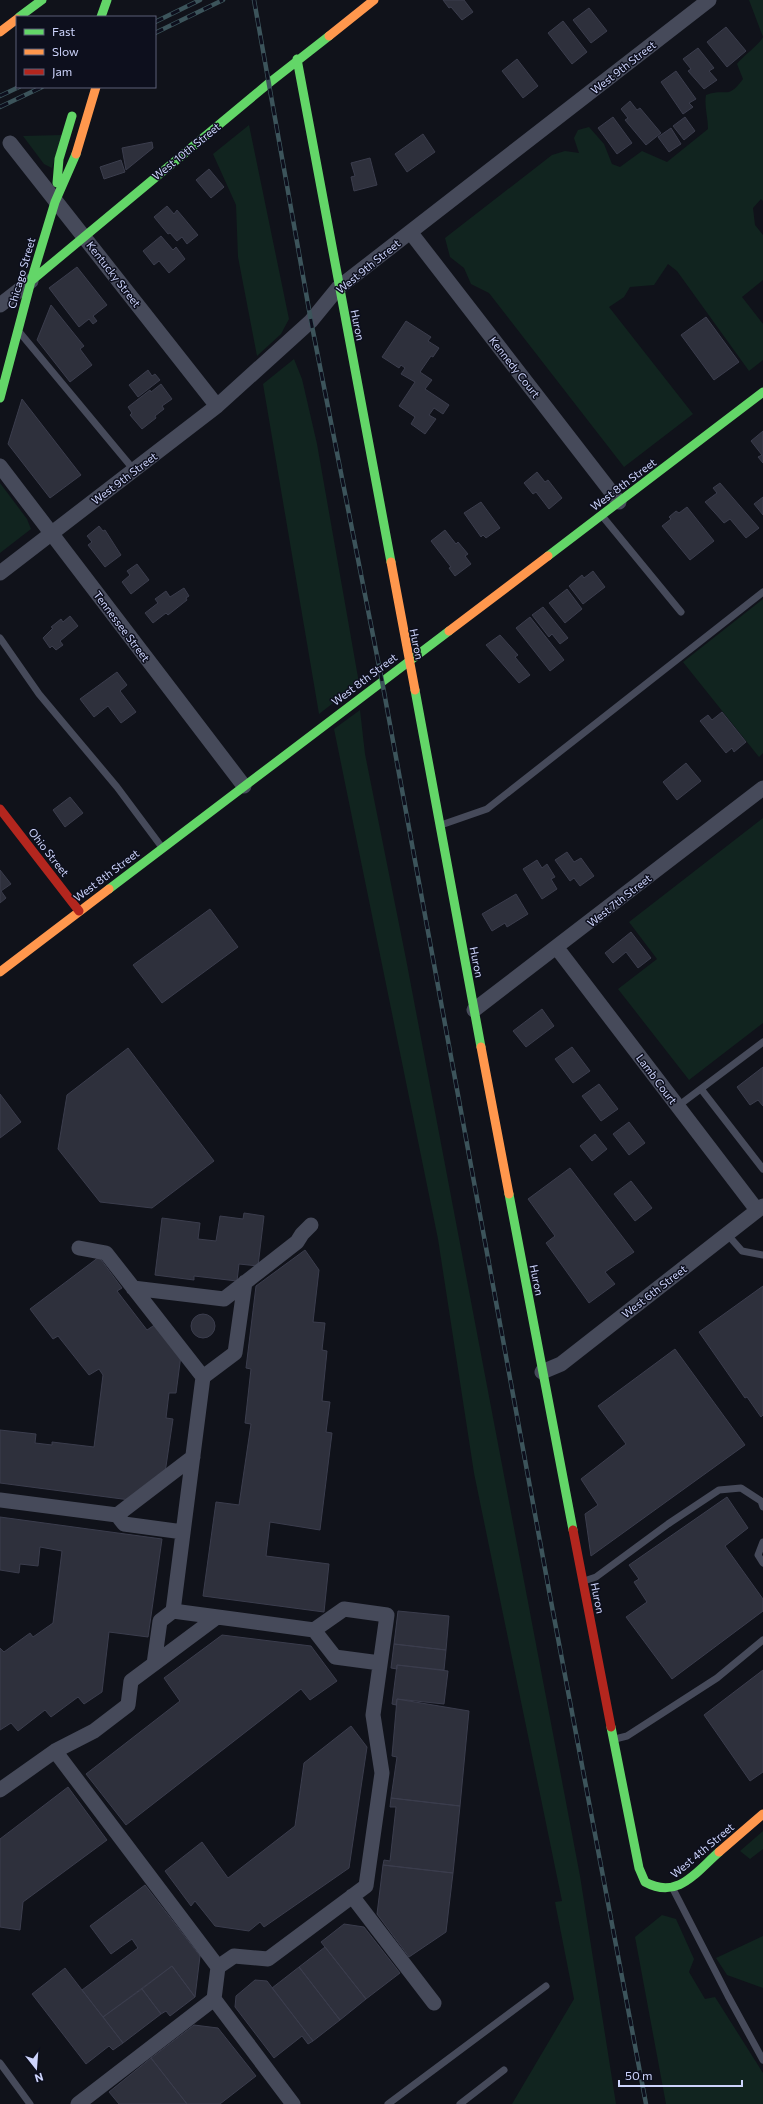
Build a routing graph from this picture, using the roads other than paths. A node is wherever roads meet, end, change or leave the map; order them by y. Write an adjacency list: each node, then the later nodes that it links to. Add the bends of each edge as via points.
1 (107, 0): 6 (street)
2 (374, 0): 9 (street, West 10th Street)
3 (709, 0): 14 (street, West 9th Street)
4 (39, 1): 5 (street)
5 (20, 16)
6 (102, 16)
7 (16, 20): 8 (street)
8 (0, 32)
9 (297, 59): 15 (street, West 10th Street); 17 (street, Huron)
10 (96, 88): 13 (street, Chicago Street, via 74,161)
11 (74, 109): 13 (street, Chicago Street, via 59,159)
12 (10, 143): 13 (street, Kentucky Street)
13 (54, 202): 15 (street, Kentucky Street); 16 (street, Chicago Street)
14 (411, 233): 17 (street, West 9th Street); 25 (street, Kennedy Court)
15 (83, 235): 16 (street, West 10th Street); 22 (street, Kentucky Street)
16 (31, 281): 18 (street, West 10th Street); 19 (street, Chicago Street)
17 (338, 288): 22 (street, West 9th Street, via 311,321); 32 (street, Huron)
18 (0, 304)
19 (18, 331): 21 (street, Chicago Street); 24 (lane)
20 (763, 392): 25 (street, West 8th Street)
21 (0, 398)
22 (217, 406): 24 (street, West 9th Street)
23 (0, 466): 27 (street, Tennessee Street)
24 (134, 470): 27 (street, West 9th Street)
25 (619, 502): 26 (street, West 8th Street)
26 (602, 515): 30 (lane); 32 (street, West 8th Street)
27 (51, 534): 28 (street, West 9th Street); 33 (street, Tennessee Street)
28 (0, 573)
29 (763, 592): 36 (lane, via 488,809)
30 (680, 612)
31 (0, 638): 37 (lane, via 40,694 117,787)
32 (408, 661): 33 (street, West 8th Street); 36 (street, Huron)
33 (244, 786): 37 (street, West 8th Street)
34 (763, 788): 39 (street, West 7th Street)
35 (0, 809): 38 (street, Ohio Street)
36 (439, 826): 41 (street, Huron)
37 (162, 848): 38 (street, West 8th Street)
38 (79, 911): 40 (street, West 8th Street)
39 (557, 948): 41 (street, West 7th Street); 44 (street, Lamb Court)
40 (0, 972)
41 (474, 1010): 53 (street, Huron)
42 (763, 1042): 43 (lane)
43 (701, 1089): 44 (lane); 45 (lane)
44 (678, 1106): 46 (street, Lamb Court)
45 (763, 1168)
46 (760, 1208): 48 (street, West 6th Street)
47 (311, 1226): 51 (street, via 297,1242)
48 (727, 1234): 50 (lane, via 742,1251); 53 (street, West 6th Street, via 561,1364)
49 (79, 1248): 52 (street, via 106,1252)
50 (763, 1255)
51 (245, 1282): 52 (street, via 224,1299); 54 (street, via 234,1353)
52 (133, 1288): 54 (street)
53 (542, 1372): 62 (street, Huron)
54 (203, 1377): 55 (street)
55 (193, 1457): 58 (street); 59 (street)
56 (0, 1500): 58 (street)
57 (763, 1507): 62 (lane, via 761,1501 741,1488 719,1490 596,1577)
58 (117, 1515): 59 (street, via 124,1524)
59 (183, 1532): 63 (street)
60 (763, 1542): 61 (lane, via 758,1555)
61 (763, 1563)
62 (583, 1582): 69 (street, Huron)
63 (173, 1612): 64 (street); 68 (street, via 160,1621)
64 (217, 1617): 65 (street); 68 (street)
65 (314, 1630): 67 (street, via 334,1657); 67 (street, via 344,1609 387,1615)
66 (763, 1640): 69 (lane, via 717,1678 627,1736)
67 (380, 1663): 75 (street, via 373,1715 382,1773 366,1886)
68 (154, 1664): 70 (street, via 131,1681 128,1705 94,1732)
69 (613, 1740): 73 (street, Huron)
70 (55, 1751): 71 (street); 76 (street)
71 (0, 1790)
72 (763, 1814): 74 (street, West 4th Street)
73 (639, 1868): 74 (street, West 4th Street, via 645,1882 663,1890)
74 (673, 1889): 80 (lane)
75 (352, 1896): 76 (street, via 268,1959 234,1956); 79 (street)
76 (218, 1967): 78 (street)
77 (546, 1986): 86 (lane)
78 (214, 1999): 84 (street); 85 (street)
79 (434, 2003)
80 (763, 2060)
81 (0, 2064): 83 (lane)
82 (504, 2070): 87 (lane)
83 (30, 2104)
84 (78, 2104)
85 (293, 2104)
86 (388, 2104)
87 (460, 2104)

